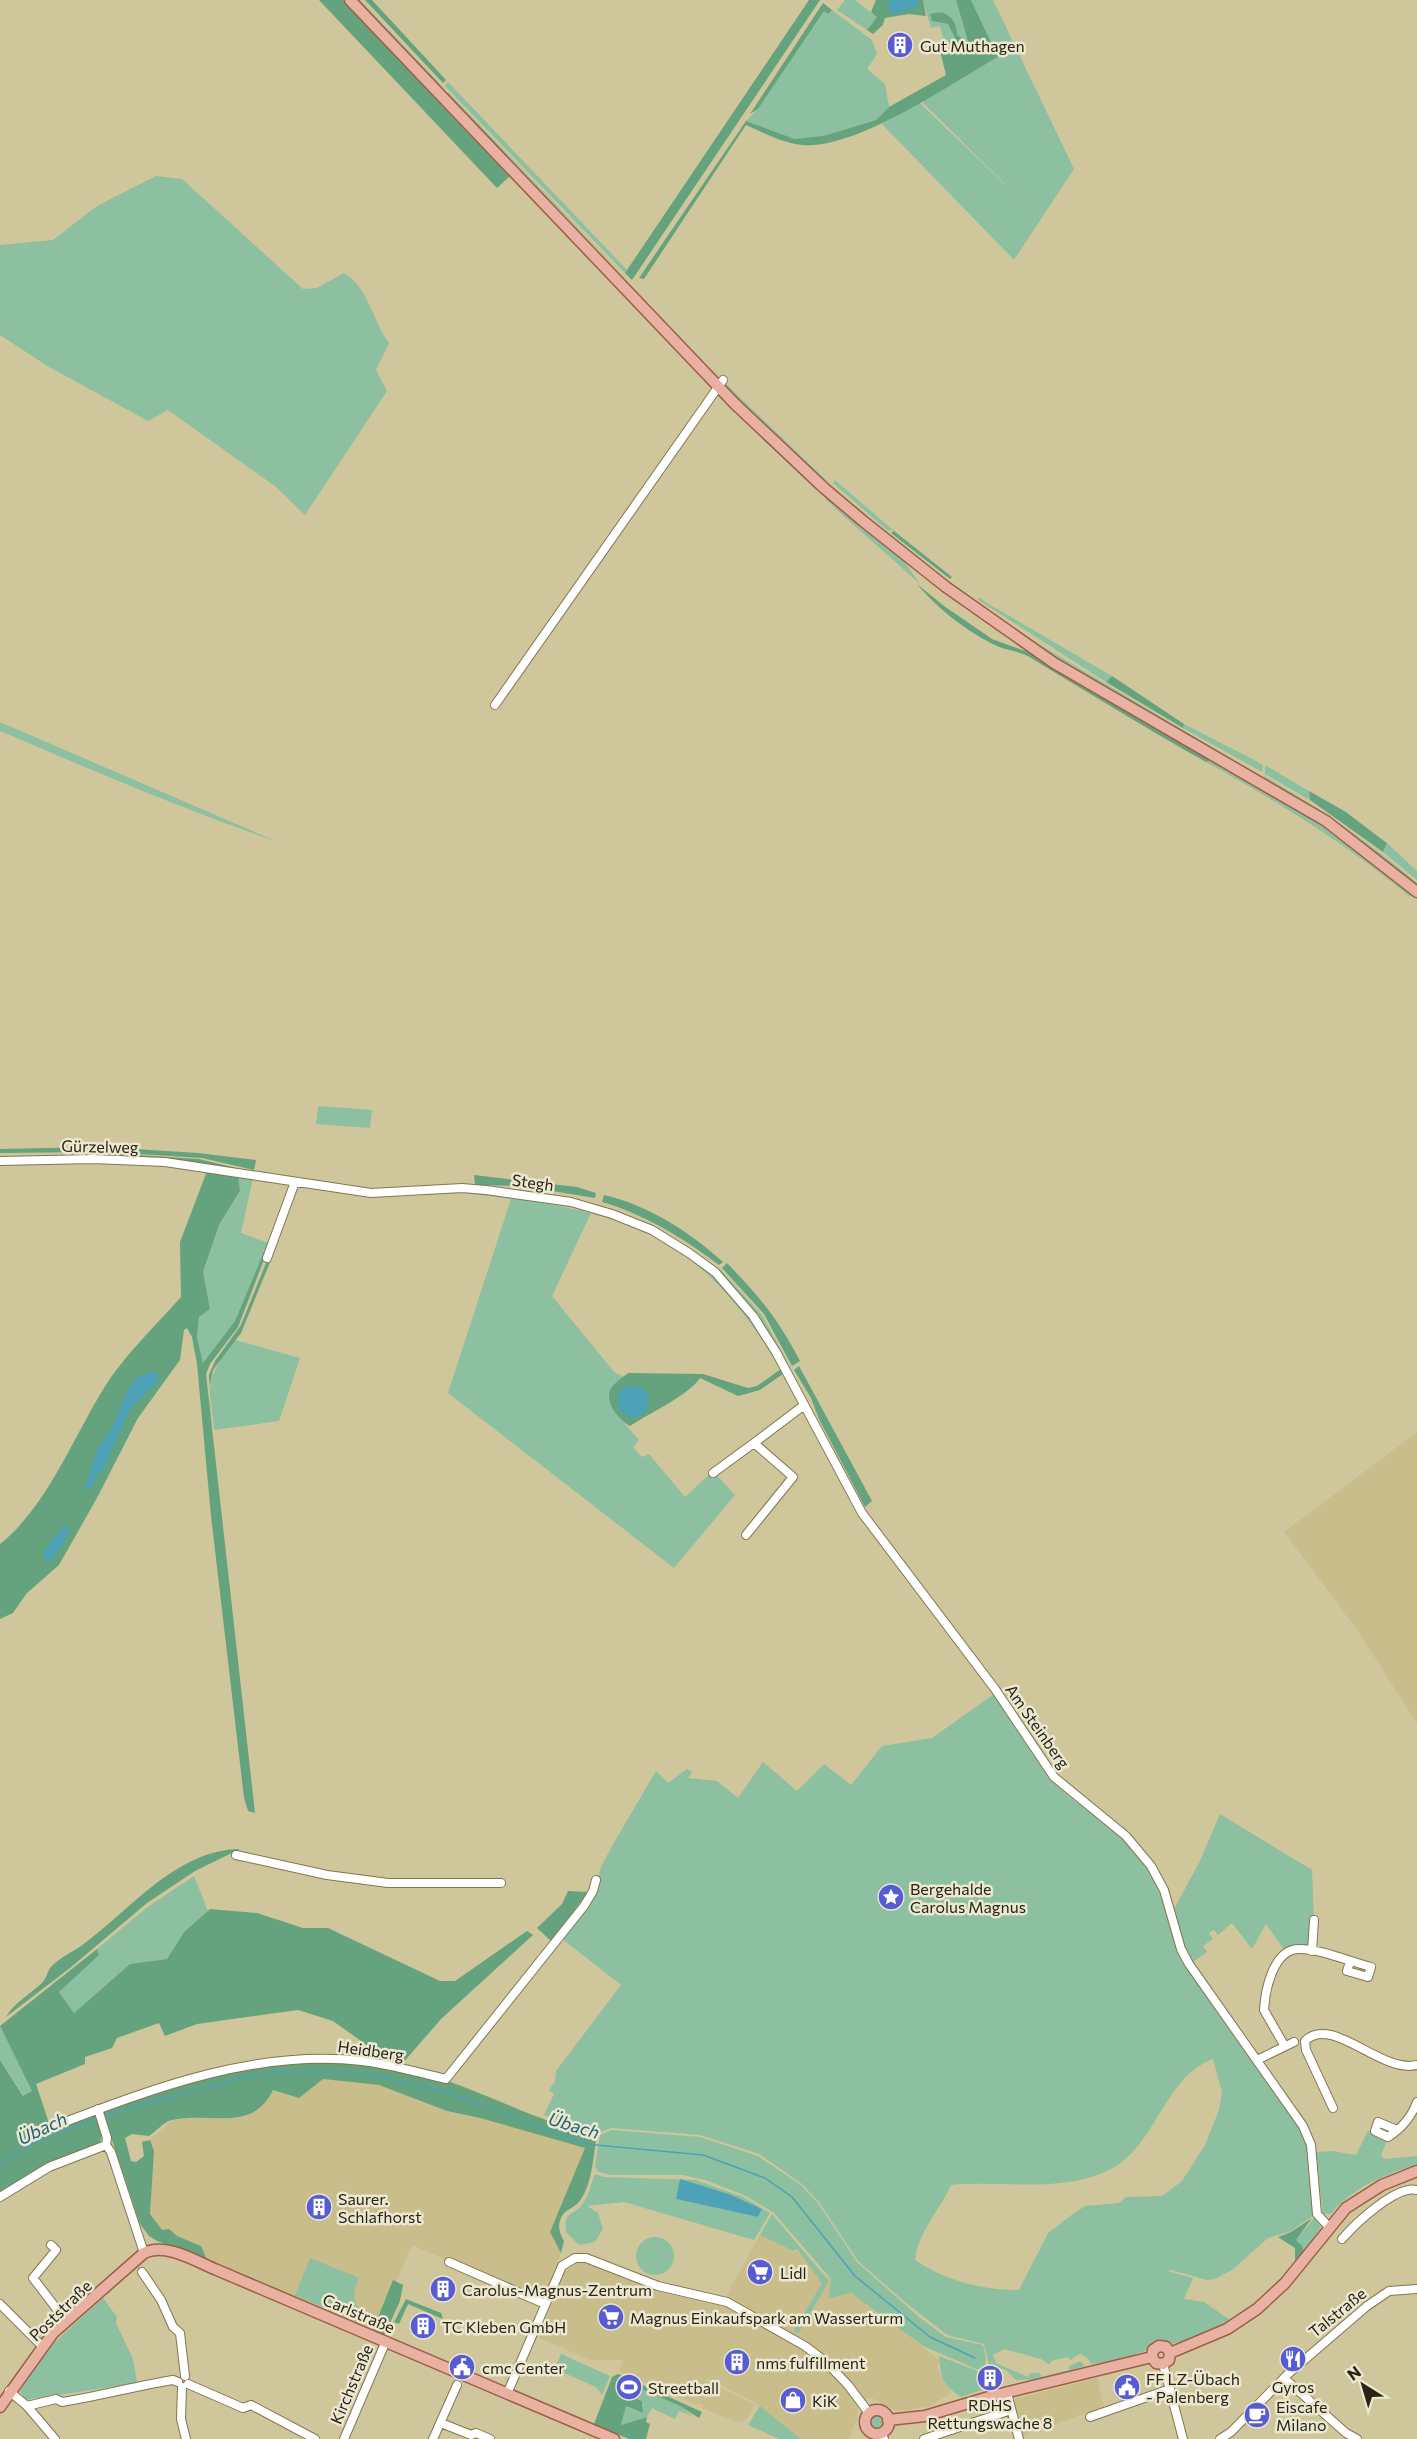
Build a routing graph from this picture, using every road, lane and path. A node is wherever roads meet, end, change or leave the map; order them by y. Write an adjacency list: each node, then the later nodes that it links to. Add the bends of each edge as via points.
1 (350, 0): 2 (main road)
2 (720, 382): 3 (street); 4 (main road, via 824,488 946,587 1054,663 1326,820)
3 (495, 705)
4 (1417, 892)
5 (0, 1161): 6 (street, Gürzelweg, via 121,1160)
6 (200, 1166): 7 (street, Stegh)
7 (296, 1182): 8 (street); 9 (street, Stegh, via 371,1193 478,1189 571,1202 652,1230 715,1272)
8 (267, 1258)
9 (739, 1297): 10 (street, Am Steinberg, via 766,1336)
10 (803, 1406): 11 (street); 22 (street, Am Steinberg, via 862,1513 995,1689 1054,1777 1115,1826 1151,1866 1173,1914 1185,1957)
11 (754, 1443): 12 (street); 13 (street, via 793,1477)
12 (713, 1473)
13 (746, 1535)
14 (236, 1855): 16 (street, via 305,1871 388,1883)
15 (596, 1880): 26 (street, Heidberg, via 584,1905 446,2079 362,2061 292,2060 186,2080)
16 (501, 1883)
17 (1314, 1920): 18 (street)
18 (1312, 1951): 19 (street); 21 (street, via 1296,1948 1285,1954 1269,1982 1264,2010)
19 (1350, 1962)
20 (1294, 2042): 21 (street)
21 (1284, 2045): 22 (street)
22 (1257, 2060): 33 (street, Am Steinberg, via 1307,2134 1317,2214)
23 (1417, 2065): 25 (street, via 1390,2064 1338,2037 1307,2038 1306,2050)
24 (1417, 2102): 28 (street)
25 (1332, 2108)
26 (101, 2117): 27 (street, Heidberg); 29 (street)
27 (49, 2127)
28 (1397, 2130)
29 (106, 2145): 32 (street, via 49,2167); 37 (street)
30 (1417, 2171): 33 (main road, via 1368,2194 1346,2208)
31 (1417, 2190): 34 (street, via 1396,2194 1354,2224)
32 (0, 2197)
33 (1329, 2227): 46 (main road, via 1302,2264 1257,2309 1227,2329)
34 (1342, 2239)
35 (51, 2245): 43 (street, via 56,2250 33,2278)
36 (156, 2250): 37 (main road, Poststraße); 44 (main road, Carlstraße, via 190,2259)
37 (144, 2253): 43 (main road, Poststraße)
38 (449, 2262): 42 (street)
39 (142, 2272): 50 (street, via 180,2333)
40 (1417, 2289): 49 (street, Talstraße, via 1381,2295)
41 (0, 2304): 45 (street)
42 (545, 2304): 55 (street); 59 (street, via 562,2266 575,2258 593,2259 658,2286 715,2297 805,2346 845,2381)
43 (66, 2321): 45 (main road, Poststraße)
44 (386, 2341): 55 (main road, Carlstraße); 70 (street, Kirchstraße)
45 (42, 2346): 53 (main road, Poststraße)
46 (1170, 2353): 47 (main road, via 1166,2347 1157,2347); 48 (main road)
47 (1152, 2357): 48 (main road); 54 (main road)
48 (1163, 2364): 52 (street)
49 (1284, 2378): 66 (street); 76 (street, Talstraße)
50 (183, 2382): 56 (street, via 139,2385 109,2395 62,2402 56,2399); 68 (street, via 181,2419); 69 (street, via 243,2408 251,2405)
51 (457, 2385): 62 (street)
52 (1170, 2389): 60 (street); 65 (street)
53 (9, 2391): 56 (street); 57 (main road, Poststraße)
54 (1007, 2393): 58 (street); 61 (main road, via 925,2416)
55 (507, 2394): 73 (main road, Carlstraße)
56 (27, 2406): 67 (street)
57 (0, 2407)
58 (1011, 2410): 74 (street); 75 (street)
59 (869, 2413): 61 (main road, via 881,2411); 63 (main road)
60 (1090, 2417)
61 (888, 2420): 64 (main road)
62 (441, 2423): 71 (street); 72 (street)
63 (865, 2435): 64 (main road)
64 (882, 2436)
65 (1183, 2436)
66 (1353, 2437)
67 (55, 2439)
68 (186, 2439)
69 (315, 2439)
70 (344, 2439)
71 (433, 2439)
72 (490, 2439)
73 (614, 2439)
74 (924, 2439)
75 (1019, 2439)
76 (1220, 2439)

